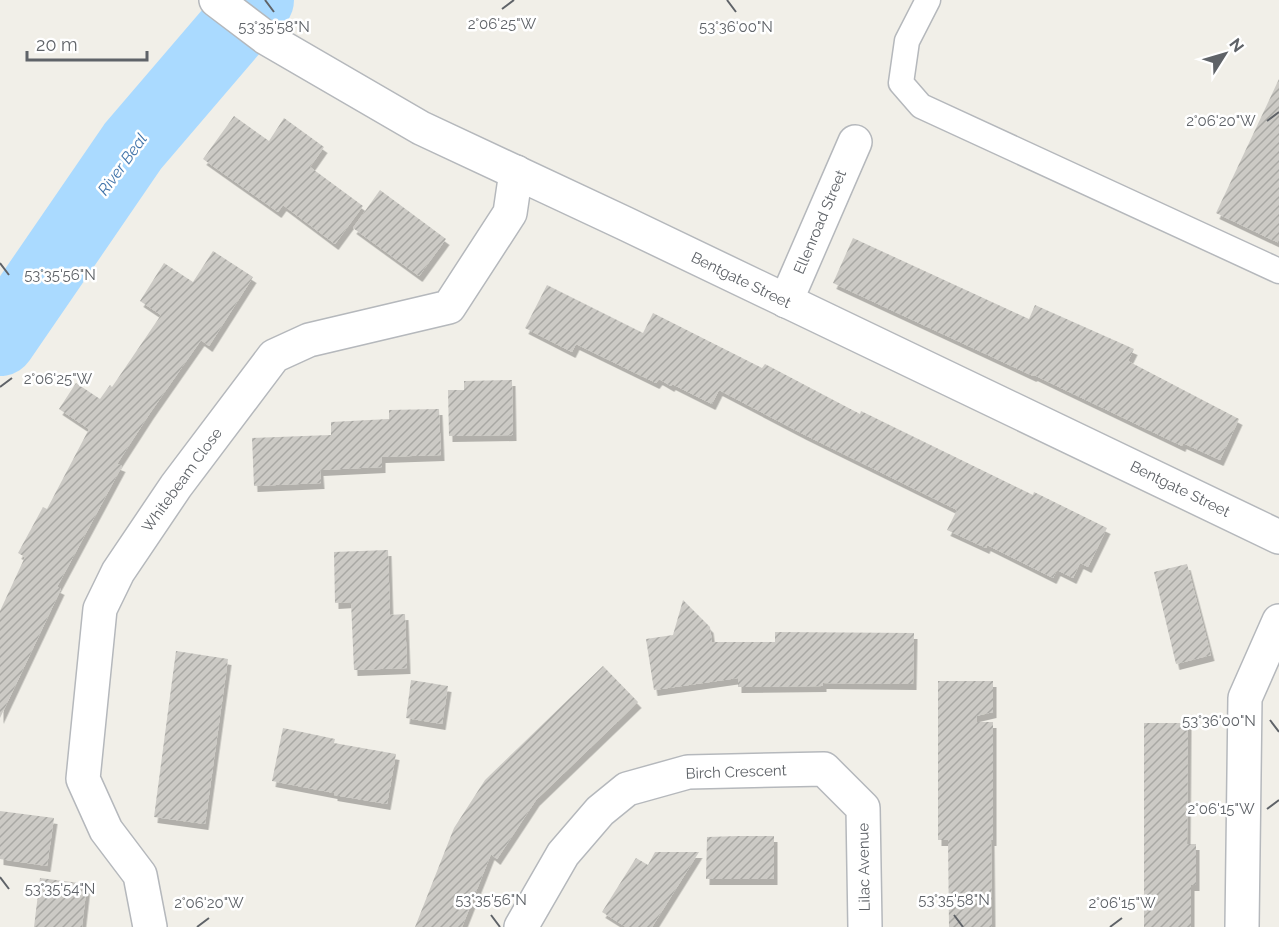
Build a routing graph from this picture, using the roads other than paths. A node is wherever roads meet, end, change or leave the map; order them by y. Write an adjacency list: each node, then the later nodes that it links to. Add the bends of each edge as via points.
1 (216, 0): 4 (street, Bentgate Street, via 266,38 421,128)
2 (928, 0): 5 (lane, via 907,41 901,83 921,106)
3 (855, 142): 6 (street, Ellenroad Street)
4 (516, 172): 6 (street, Bentgate Street); 10 (street, Whitebeam Close, via 510,213 449,307 309,340 274,356 176,486 118,572 100,609 83,779 106,831 140,875)
5 (1279, 271)
6 (786, 302): 7 (street, Bentgate Street)
7 (1279, 537)
8 (1279, 621): 13 (street, via 1245,698)
9 (863, 808): 11 (street, Birch Crescent, via 824,769 688,771 627,789 600,811 563,854); 12 (street, Lilac Avenue)
10 (150, 927)
11 (521, 927)
12 (865, 927)
13 (1242, 927)

